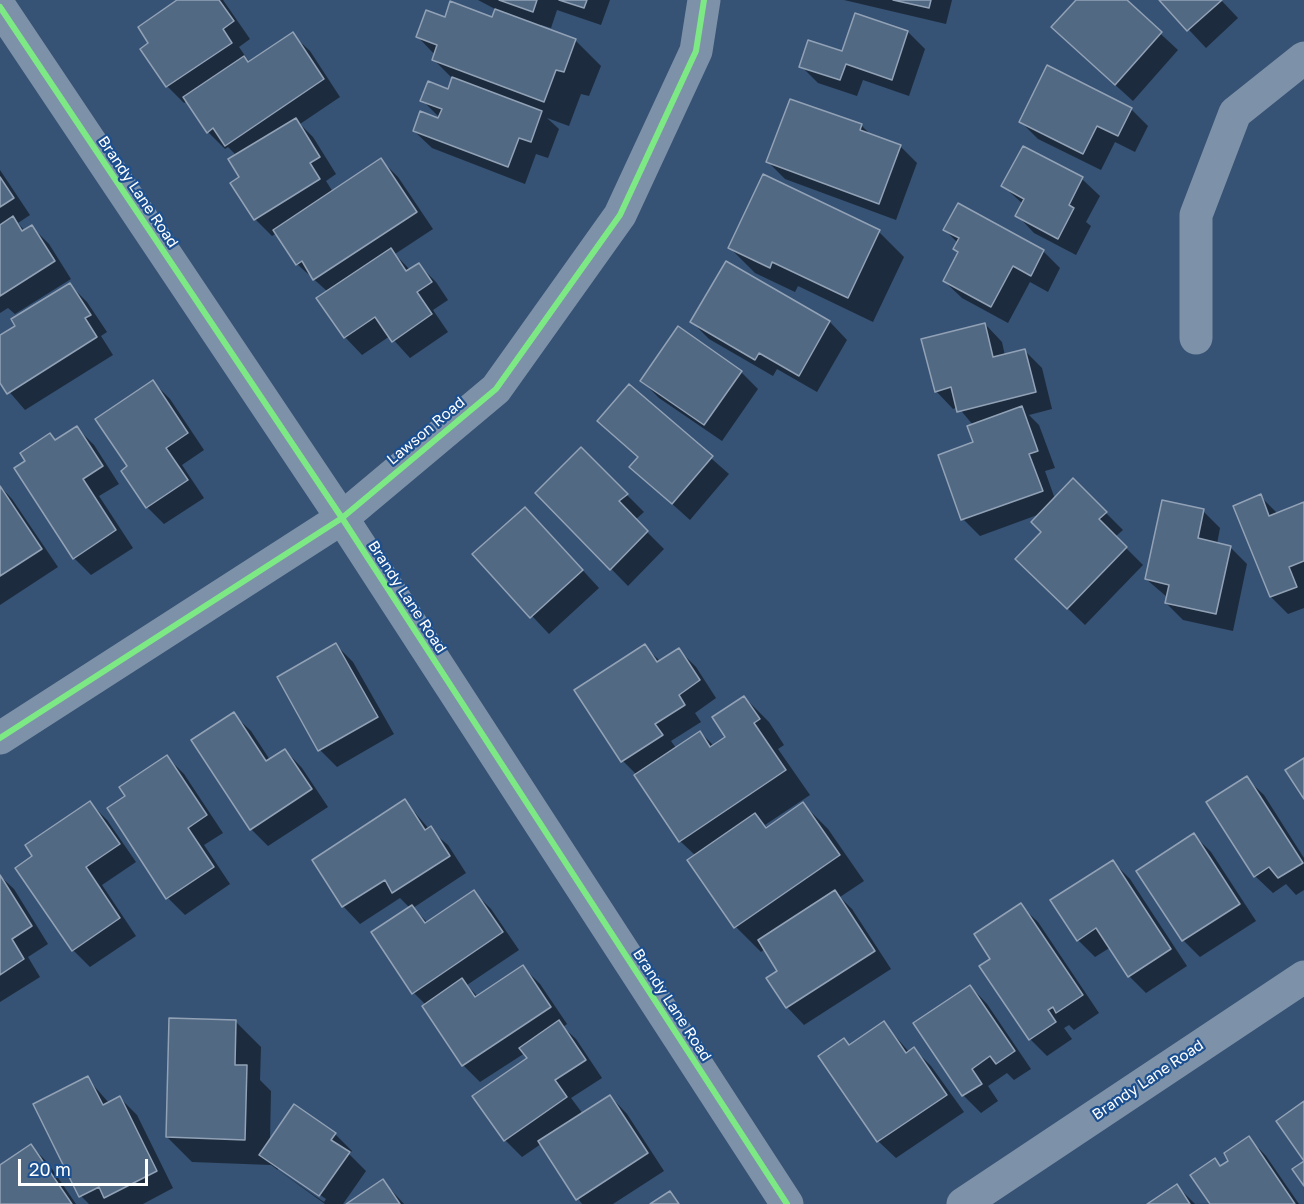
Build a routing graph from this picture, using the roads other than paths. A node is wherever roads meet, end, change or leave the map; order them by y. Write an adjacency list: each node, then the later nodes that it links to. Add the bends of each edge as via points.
1 (704, 0): 5 (street, Lawson Road, via 696,51 620,215 496,389)
2 (0, 7): 5 (street, Brandy Lane Road)
3 (1304, 58): 4 (street, via 1235,113 1196,215)
4 (1196, 338)
5 (342, 518): 6 (street, Lawson Road); 8 (street, Brandy Lane Road)
6 (0, 738)
7 (1304, 976): 9 (street, Brandy Lane Road)
8 (787, 1204)
9 (963, 1204)

